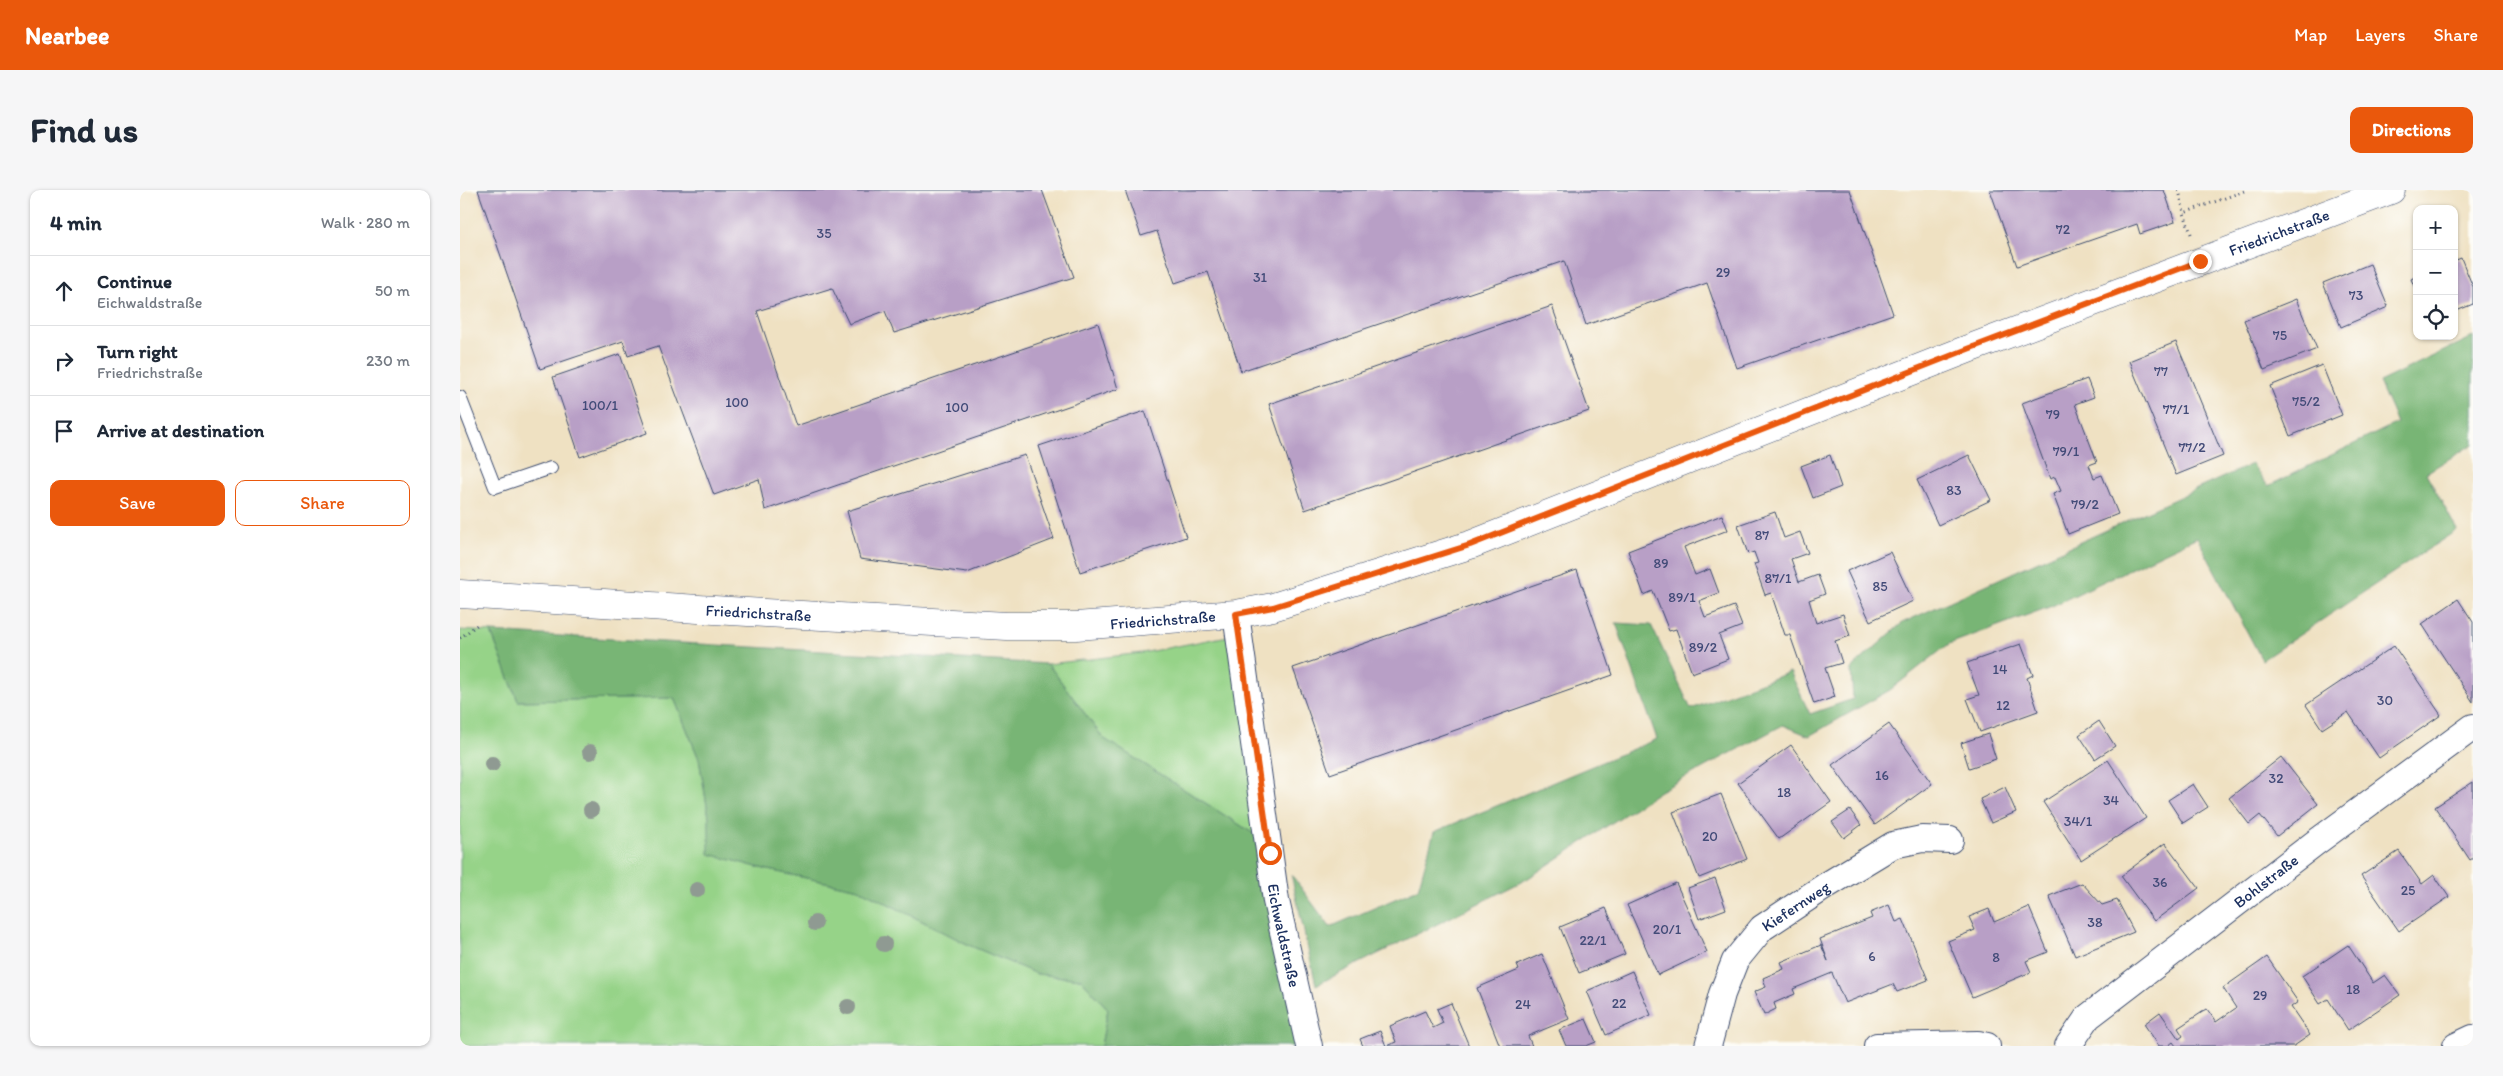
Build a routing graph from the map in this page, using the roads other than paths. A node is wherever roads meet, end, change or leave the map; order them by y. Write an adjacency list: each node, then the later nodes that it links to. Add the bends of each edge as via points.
1 (2391, 190): 5 (main road, Friedrichstraße, via 1968,349 1470,545 1273,607)
2 (460, 397): 3 (lane, via 495,487)
3 (551, 468)
4 (460, 594): 5 (main road, Friedrichstraße, via 1007,626 1076,626)
5 (1236, 614): 9 (street, Eichwaldstraße, via 1276,901)
6 (2473, 727): 13 (street, Bohlstraße, via 2088,1018)
7 (1950, 840): 10 (street, Kiefernweg, via 1922,839 1893,845 1762,928 1735,961)
8 (2473, 1038): 14 (street)
9 (1309, 1046)
10 (1708, 1046)
11 (1877, 1046): 12 (street)
12 (1988, 1046)
13 (2068, 1046)
14 (2456, 1046)

